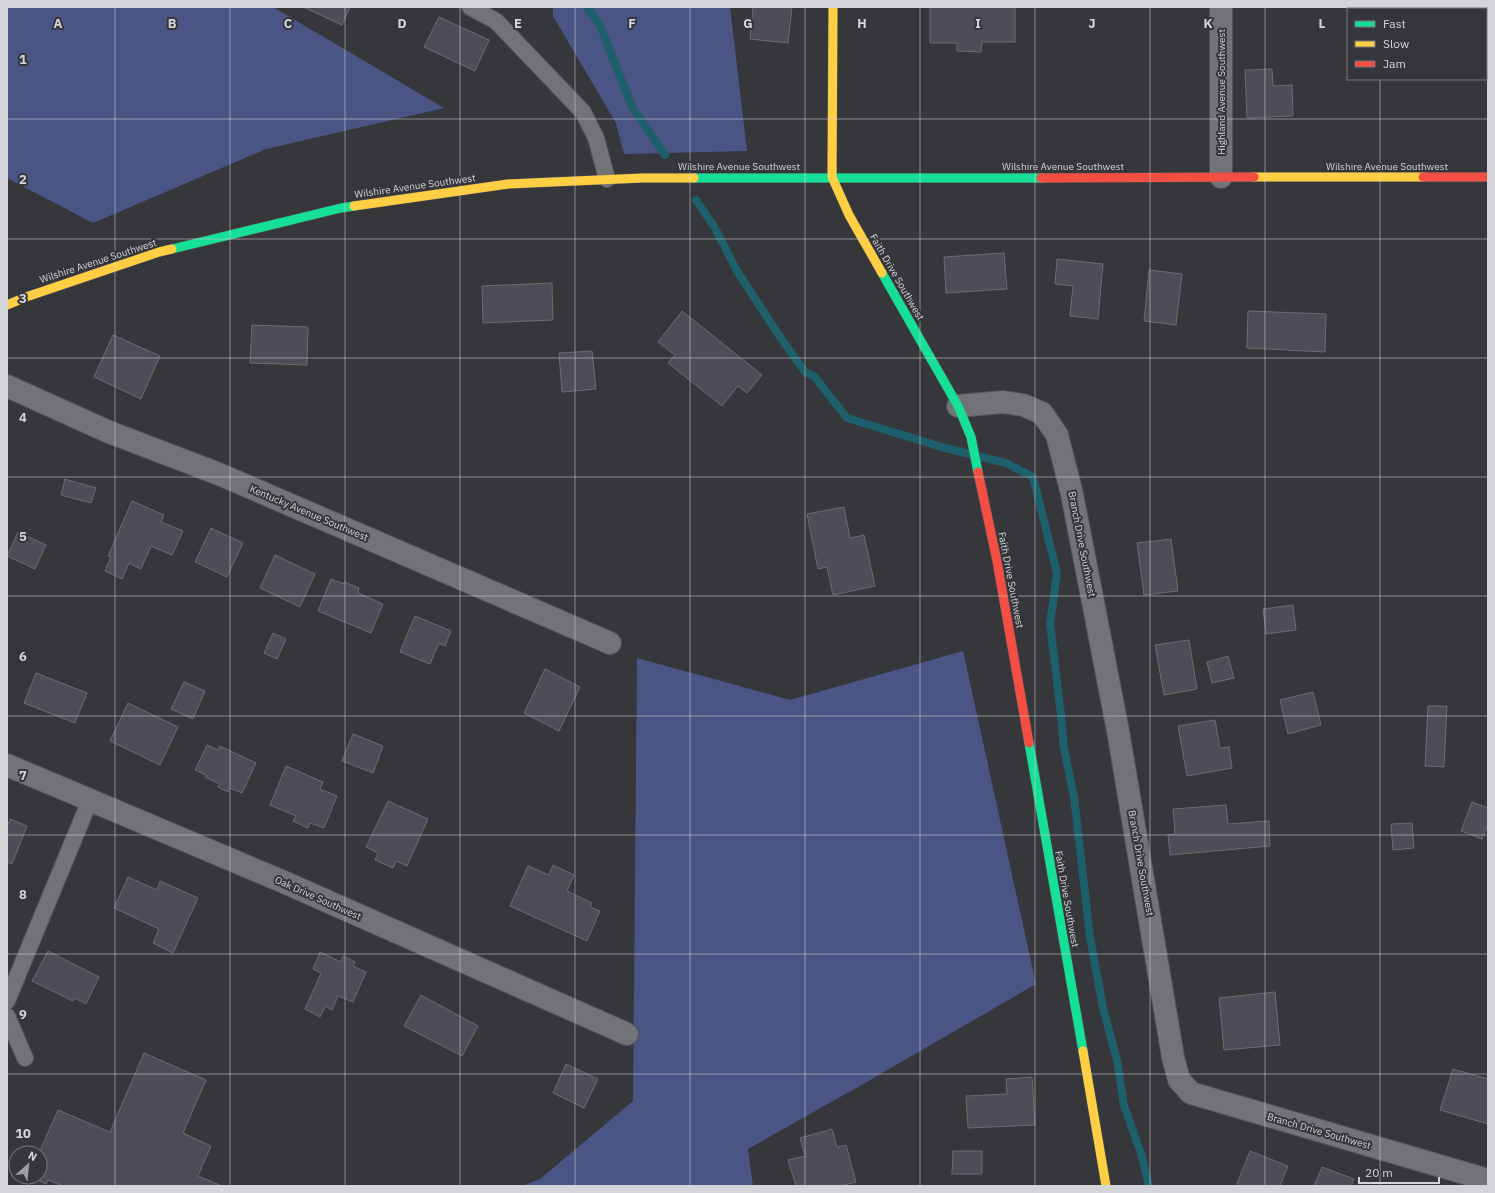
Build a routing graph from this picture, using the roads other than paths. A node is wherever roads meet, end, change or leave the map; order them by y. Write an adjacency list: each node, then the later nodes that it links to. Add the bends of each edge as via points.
1 (470, 7): 7 (lane, via 496,21 583,112 596,138)
2 (833, 7): 4 (street, Faith Drive Southwest)
3 (1221, 7): 5 (street, Highland Avenue Southwest)
4 (832, 177): 5 (street, Wilshire Avenue Southwest); 7 (street, Wilshire Avenue Southwest); 10 (street, Faith Drive Southwest, via 849,215)
5 (1221, 177): 6 (street, Wilshire Avenue Southwest)
6 (1488, 177)
7 (607, 179): 8 (street, Wilshire Avenue Southwest, via 508,184 341,208 159,252)
8 (7, 305)
9 (7, 386): 11 (street, Kentucky Avenue Southwest, via 109,432 219,474)
10 (958, 406): 18 (street, Branch Drive Southwest, via 1003,402 1023,405 1042,413 1057,436 1072,494 1118,731 1179,1080 1191,1093); 19 (street, Faith Drive Southwest, via 971,437 997,561)
11 (610, 643)
12 (7, 765): 13 (street, Oak Drive Southwest)
13 (90, 800): 14 (lane); 16 (street, Oak Drive Southwest, via 286,883)
14 (7, 1001)
15 (7, 1016): 17 (lane)
16 (627, 1034)
17 (25, 1058)
18 (1488, 1180)
19 (1106, 1186)

